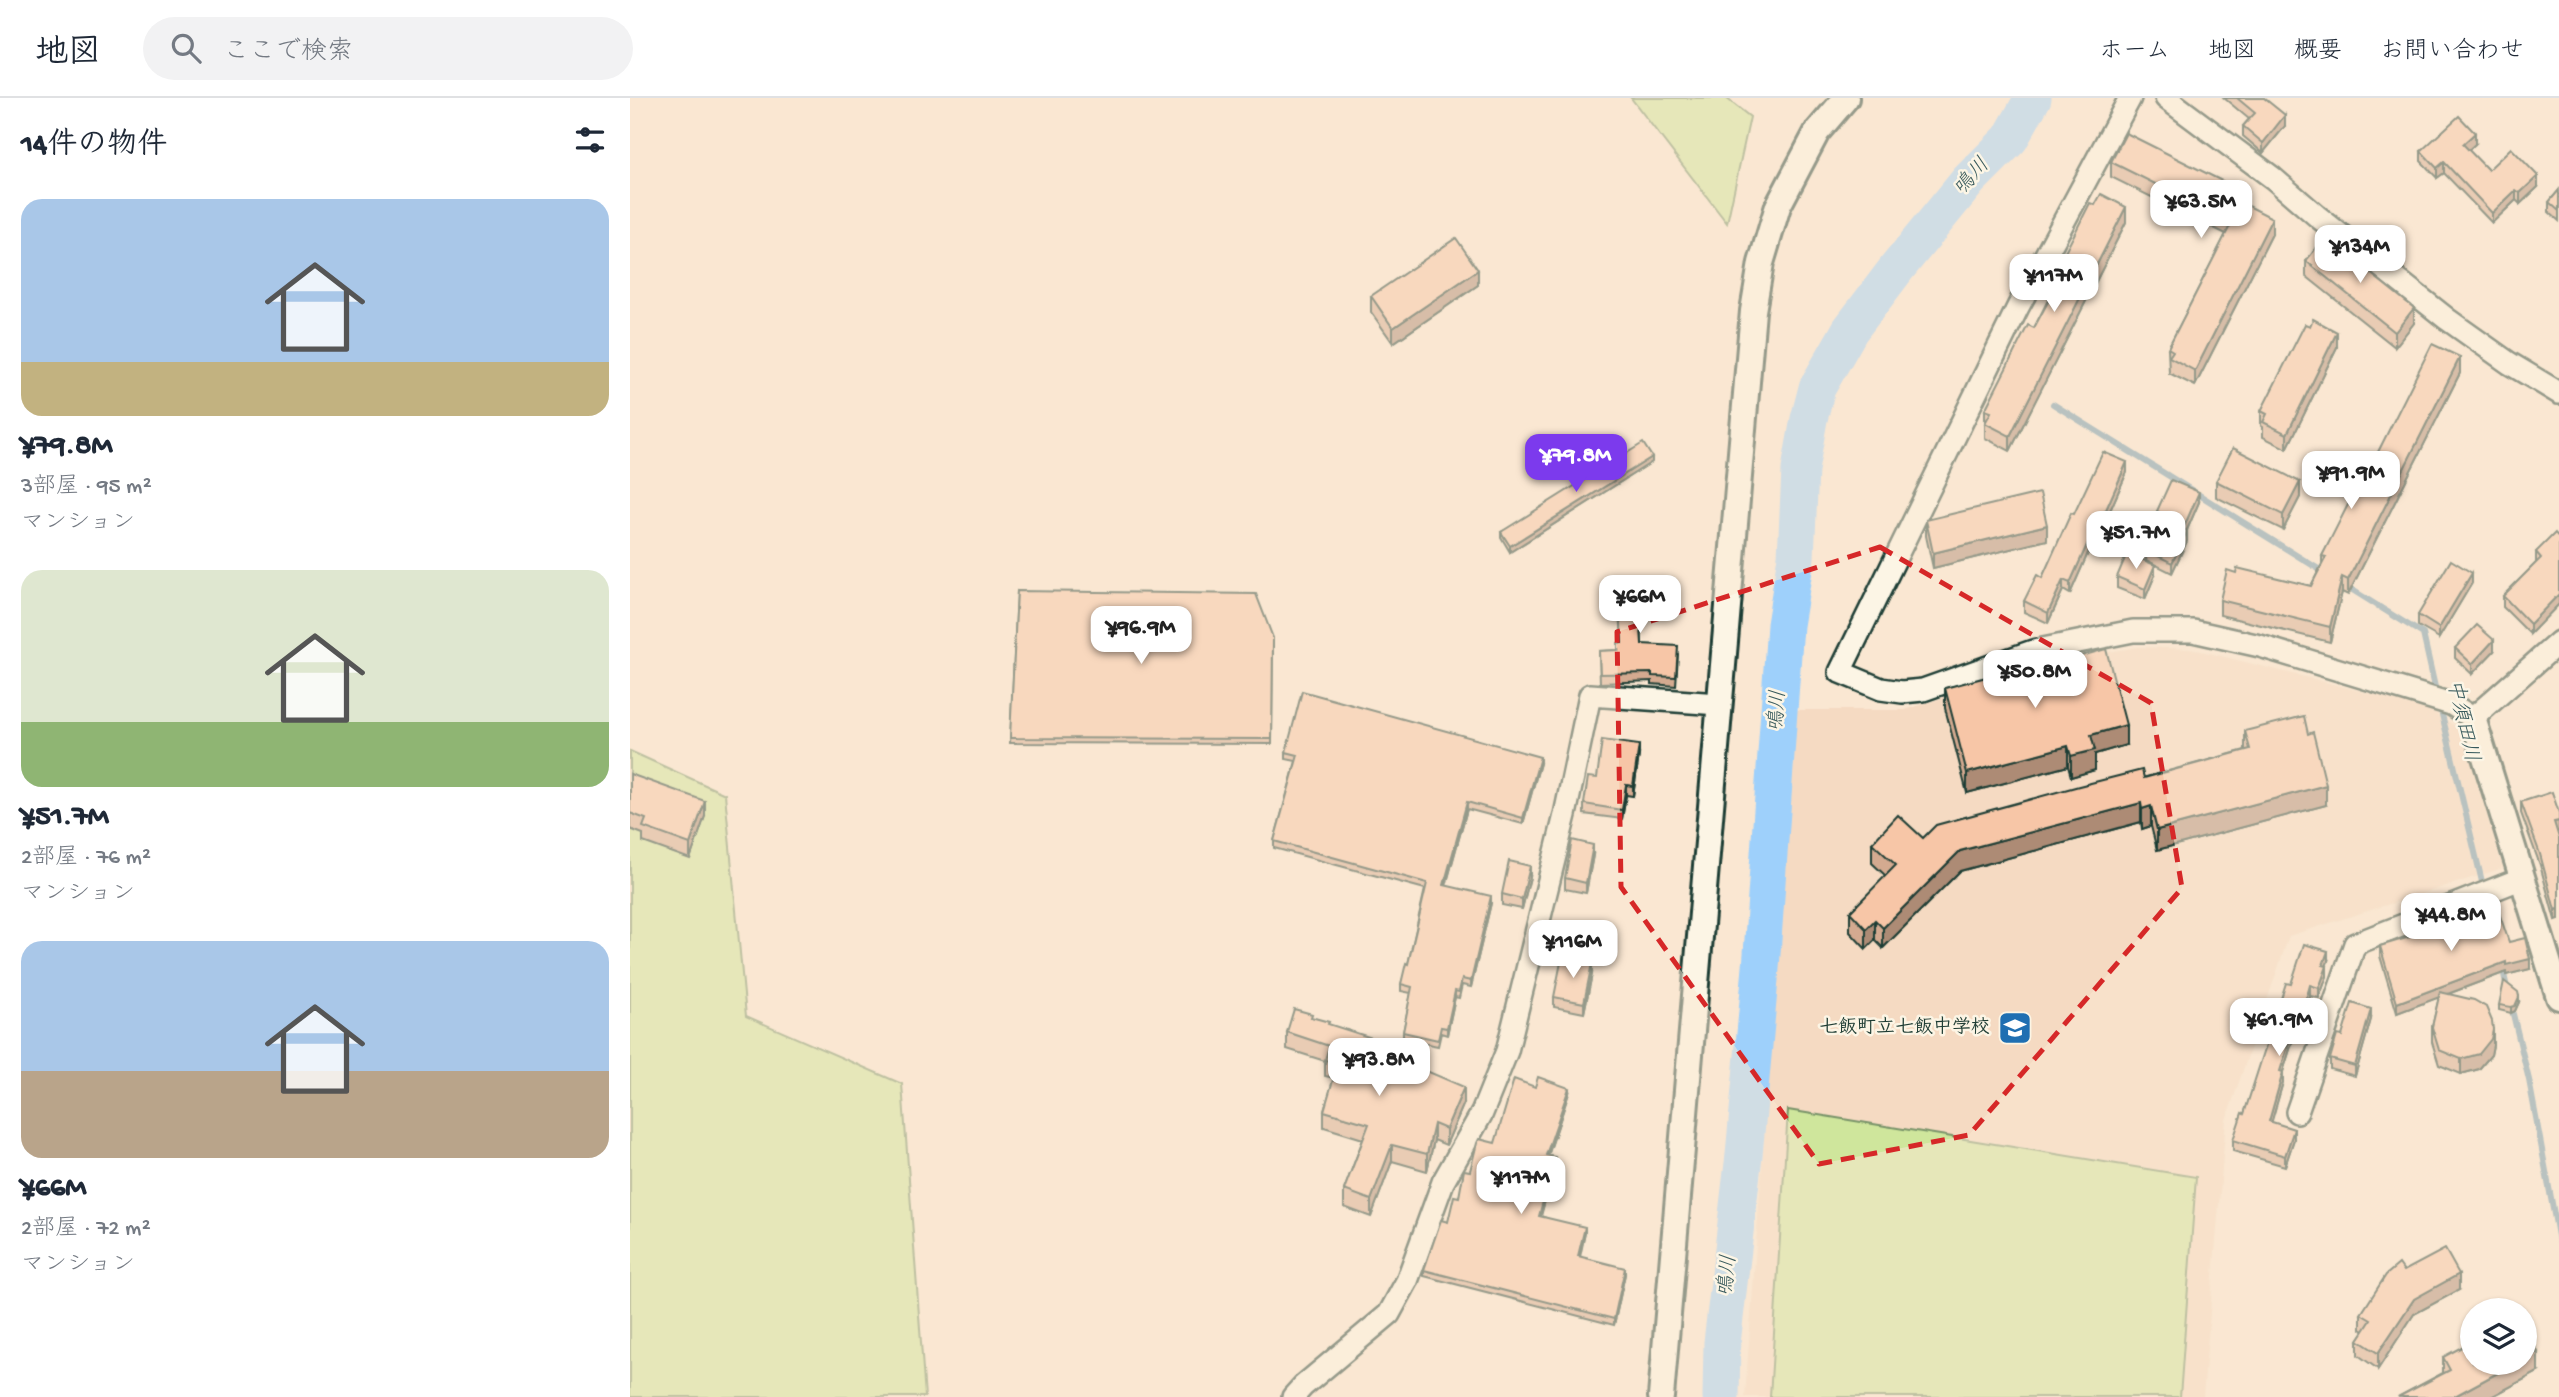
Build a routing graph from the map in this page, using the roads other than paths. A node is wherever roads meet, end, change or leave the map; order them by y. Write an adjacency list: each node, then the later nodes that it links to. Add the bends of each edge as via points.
1 (1846, 98): 6 (street, via 1817,132 1778,205 1761,263)
2 (2130, 98): 7 (street, via 2018,307 1839,672 1881,689 1923,690 2057,645 2133,631 2193,631 2260,646 2451,704)
3 (2166, 98): 4 (street, via 2447,319)
4 (2559, 393)
5 (2559, 642): 7 (street)
6 (1719, 704): 11 (street, via 1590,695 1507,1051 1482,1113 1443,1182 1407,1281 1389,1314); 12 (street)
7 (2473, 718): 8 (street)
8 (2522, 878): 9 (street); 10 (street, via 2355,944)
9 (2558, 991)
10 (2297, 1112)
11 (1293, 1397)
12 (1661, 1397)

